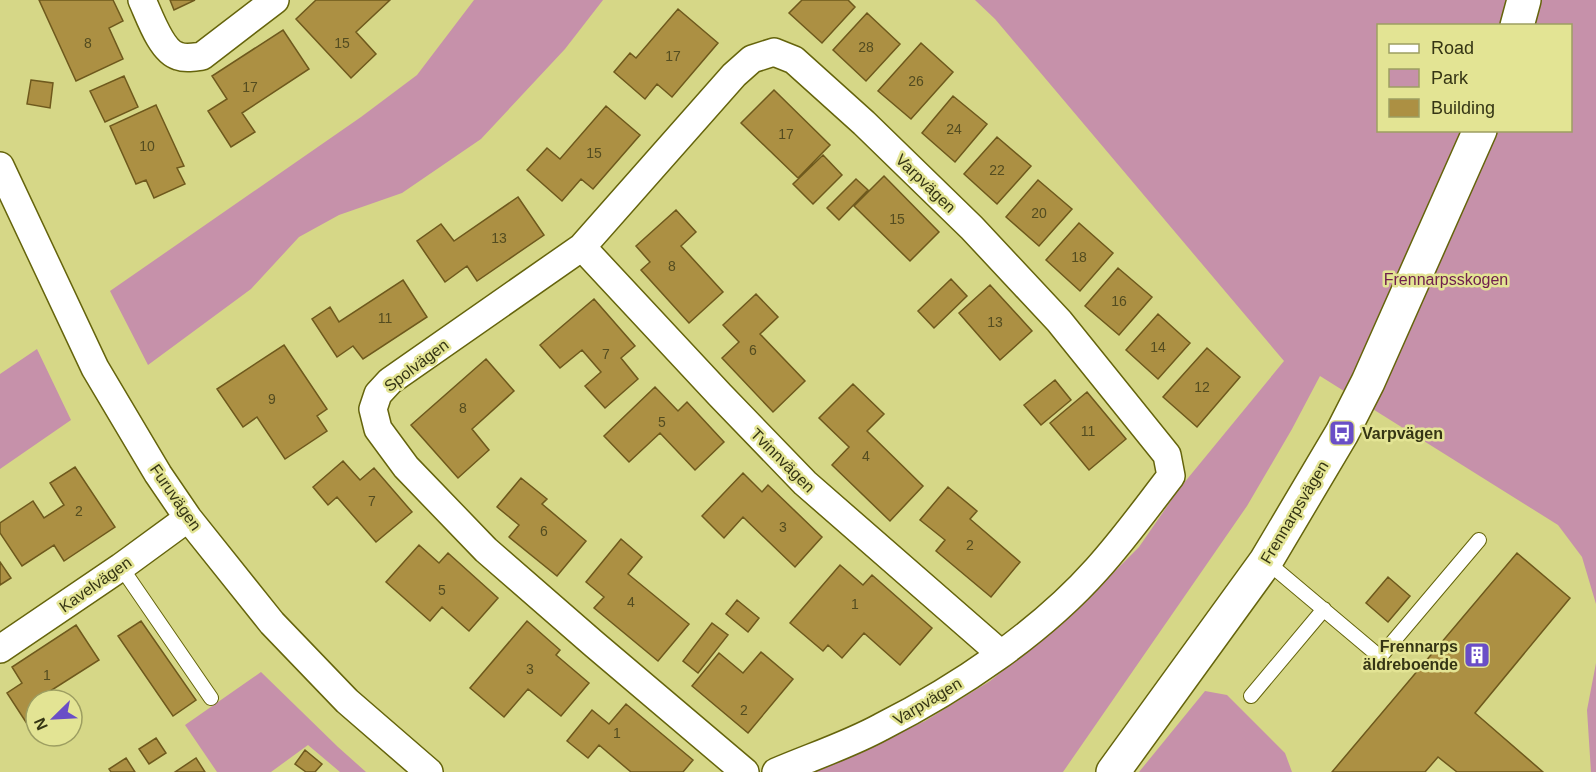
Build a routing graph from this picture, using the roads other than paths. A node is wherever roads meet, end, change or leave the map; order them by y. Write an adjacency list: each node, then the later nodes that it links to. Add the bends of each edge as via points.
1 (142, 0): 2 (street, via 159,39 175,56 188,58 202,56)
2 (275, 0)
3 (1524, 0): 4 (street)
4 (1518, 24)
5 (774, 52): 9 (street, Spolvägen, via 752,59 734,75); 16 (street, Varpvägen, via 794,60 972,228 1059,321 1167,455 1171,476 1096,570)
6 (1479, 132): 12 (street, Frennarpsvägen, via 1368,382)
7 (0, 166): 8 (street, Furuvägen)
8 (5, 193): 10 (street, Furuvägen, via 95,368)
9 (582, 247): 16 (street, Tvinnvägen, via 805,483); 20 (street, Spolvägen, via 390,381 378,394 373,409 378,429 406,467 486,550)
10 (188, 518): 13 (street, Kavelvägen); 19 (street, Furuvägen, via 279,631 347,701)
11 (1479, 540): 14 (lane, via 1380,657)
12 (1266, 561): 14 (lane); 22 (street, Frennarpsvägen)
13 (121, 567): 15 (street, Kavelvägen); 18 (lane)
14 (1324, 609): 17 (lane)
15 (0, 649)
16 (1001, 654): 21 (street, Varpvägen, via 880,728)
17 (1251, 696)
18 (210, 698)
19 (429, 772)
20 (745, 772)
21 (776, 772)
22 (1113, 772)

